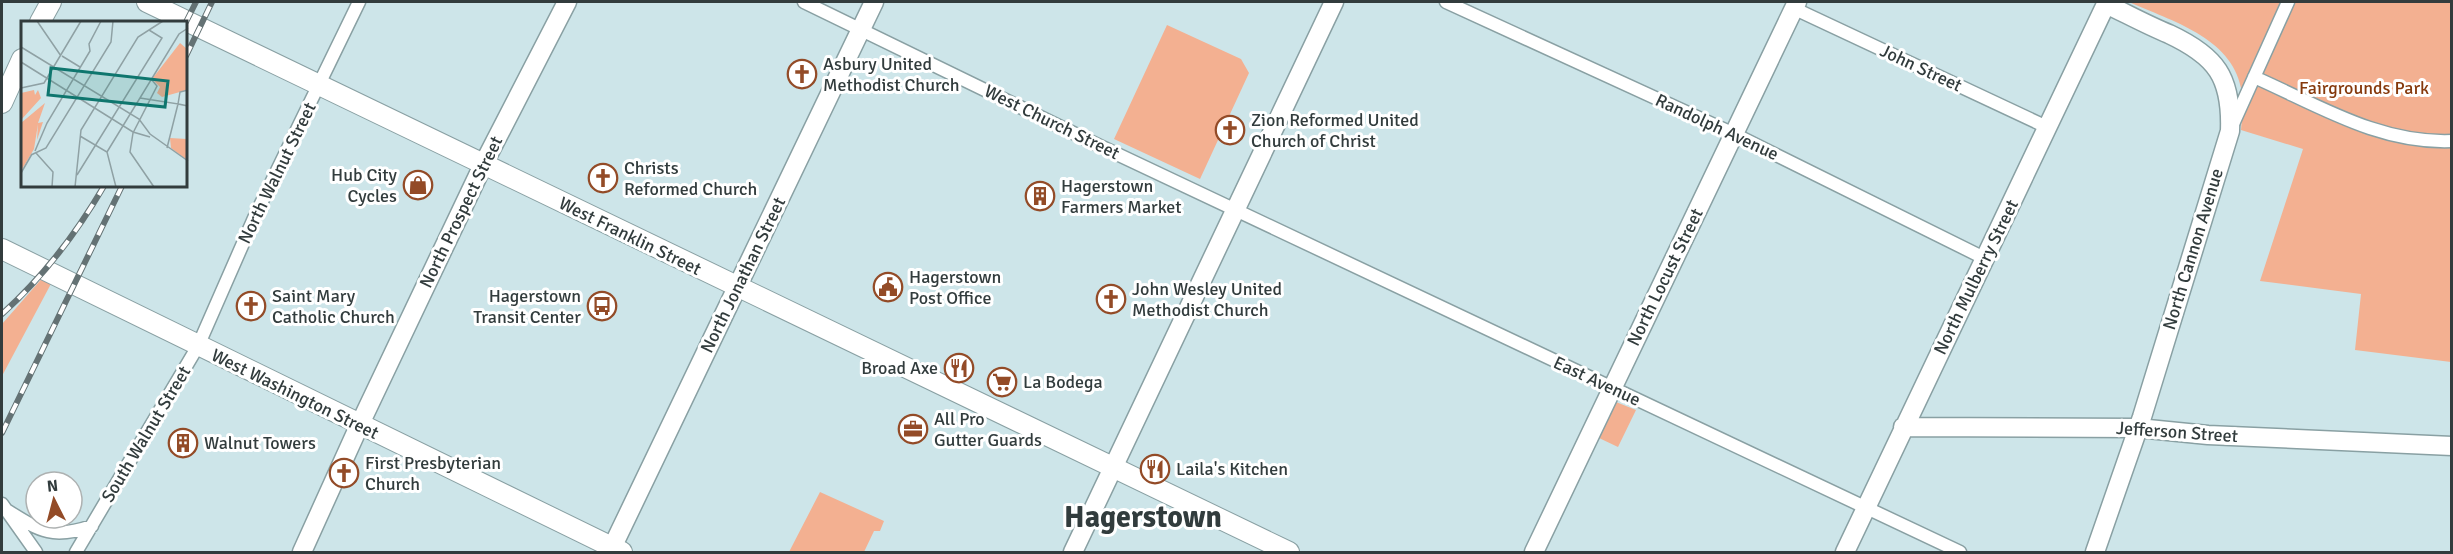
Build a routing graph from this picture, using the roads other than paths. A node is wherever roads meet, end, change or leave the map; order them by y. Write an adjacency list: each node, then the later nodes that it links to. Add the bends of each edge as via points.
1 (51, 2): 12 (main road)
2 (147, 2): 13 (main road, West Franklin Street)
3 (359, 2): 18 (street, North Walnut Street)
4 (567, 2): 24 (main road, North Prospect Street)
5 (804, 2): 15 (street, West Church Street)
6 (873, 2): 15 (main road, North Jonathan Street)
7 (1334, 2): 25 (main road)
8 (1446, 2): 22 (street, Randolph Avenue)
9 (2104, 2): 20 (main road, North Mulberry Street); 21 (main road, North Cannon Avenue, via 2188,42 2212,61 2226,83)
10 (2288, 2): 17 (street)
11 (1795, 5): 20 (street, John Street); 22 (main road, North Locust Street)
12 (41, 21)
13 (187, 21)
14 (188, 22): 18 (main road, West Franklin Street)
15 (861, 28): 25 (street, West Church Street); 28 (main road, North Jonathan Street)
16 (21, 62): 19 (main road)
17 (2254, 77): 21 (street); 23 (street, via 2377,132)
18 (320, 85): 24 (main road, West Franklin Street); 29 (street, North Walnut Street, via 255,216)
19 (2, 103)
20 (2049, 128): 27 (main road, North Mulberry Street)
21 (2230, 131): 33 (main road, North Cannon Avenue)
22 (1734, 134): 27 (street, Randolph Avenue); 30 (main road, North Locust Street)
23 (2451, 141)
24 (483, 165): 28 (main road, West Franklin Street); 31 (main road, North Prospect Street)
25 (1235, 210): 30 (street, East Avenue); 35 (main road)
26 (2, 249): 29 (main road, West Washington Street)
27 (1986, 259): 32 (main road, North Mulberry Street)
28 (736, 287): 35 (main road, West Franklin Street); 39 (main road, North Jonathan Street)
29 (198, 346): 31 (main road, West Washington Street); 38 (street, South Walnut Street)
30 (1612, 388): 37 (street, East Avenue); 45 (main road, North Locust Street)
31 (359, 426): 39 (main road, West Washington Street); 42 (main road, North Prospect Street)
32 (1903, 427): 33 (main road, Jefferson Street); 37 (main road, North Mulberry Street)
33 (2138, 428): 34 (main road, Jefferson Street); 48 (main road, North Cannon Avenue)
34 (2451, 446)
35 (1113, 468): 43 (main road); 44 (main road, West Franklin Street)
36 (5, 507): 38 (street, via 55,533); 40 (street)
37 (1866, 509): 46 (main road, North Mulberry Street); 47 (street, East Avenue)
38 (92, 526): 41 (street, South Walnut Street)
39 (615, 551)
40 (36, 552)
41 (76, 552)
42 (302, 552)
43 (1073, 552)
44 (1289, 552)
45 (1534, 552)
46 (1845, 552)
47 (1960, 552)
48 (2095, 552)

